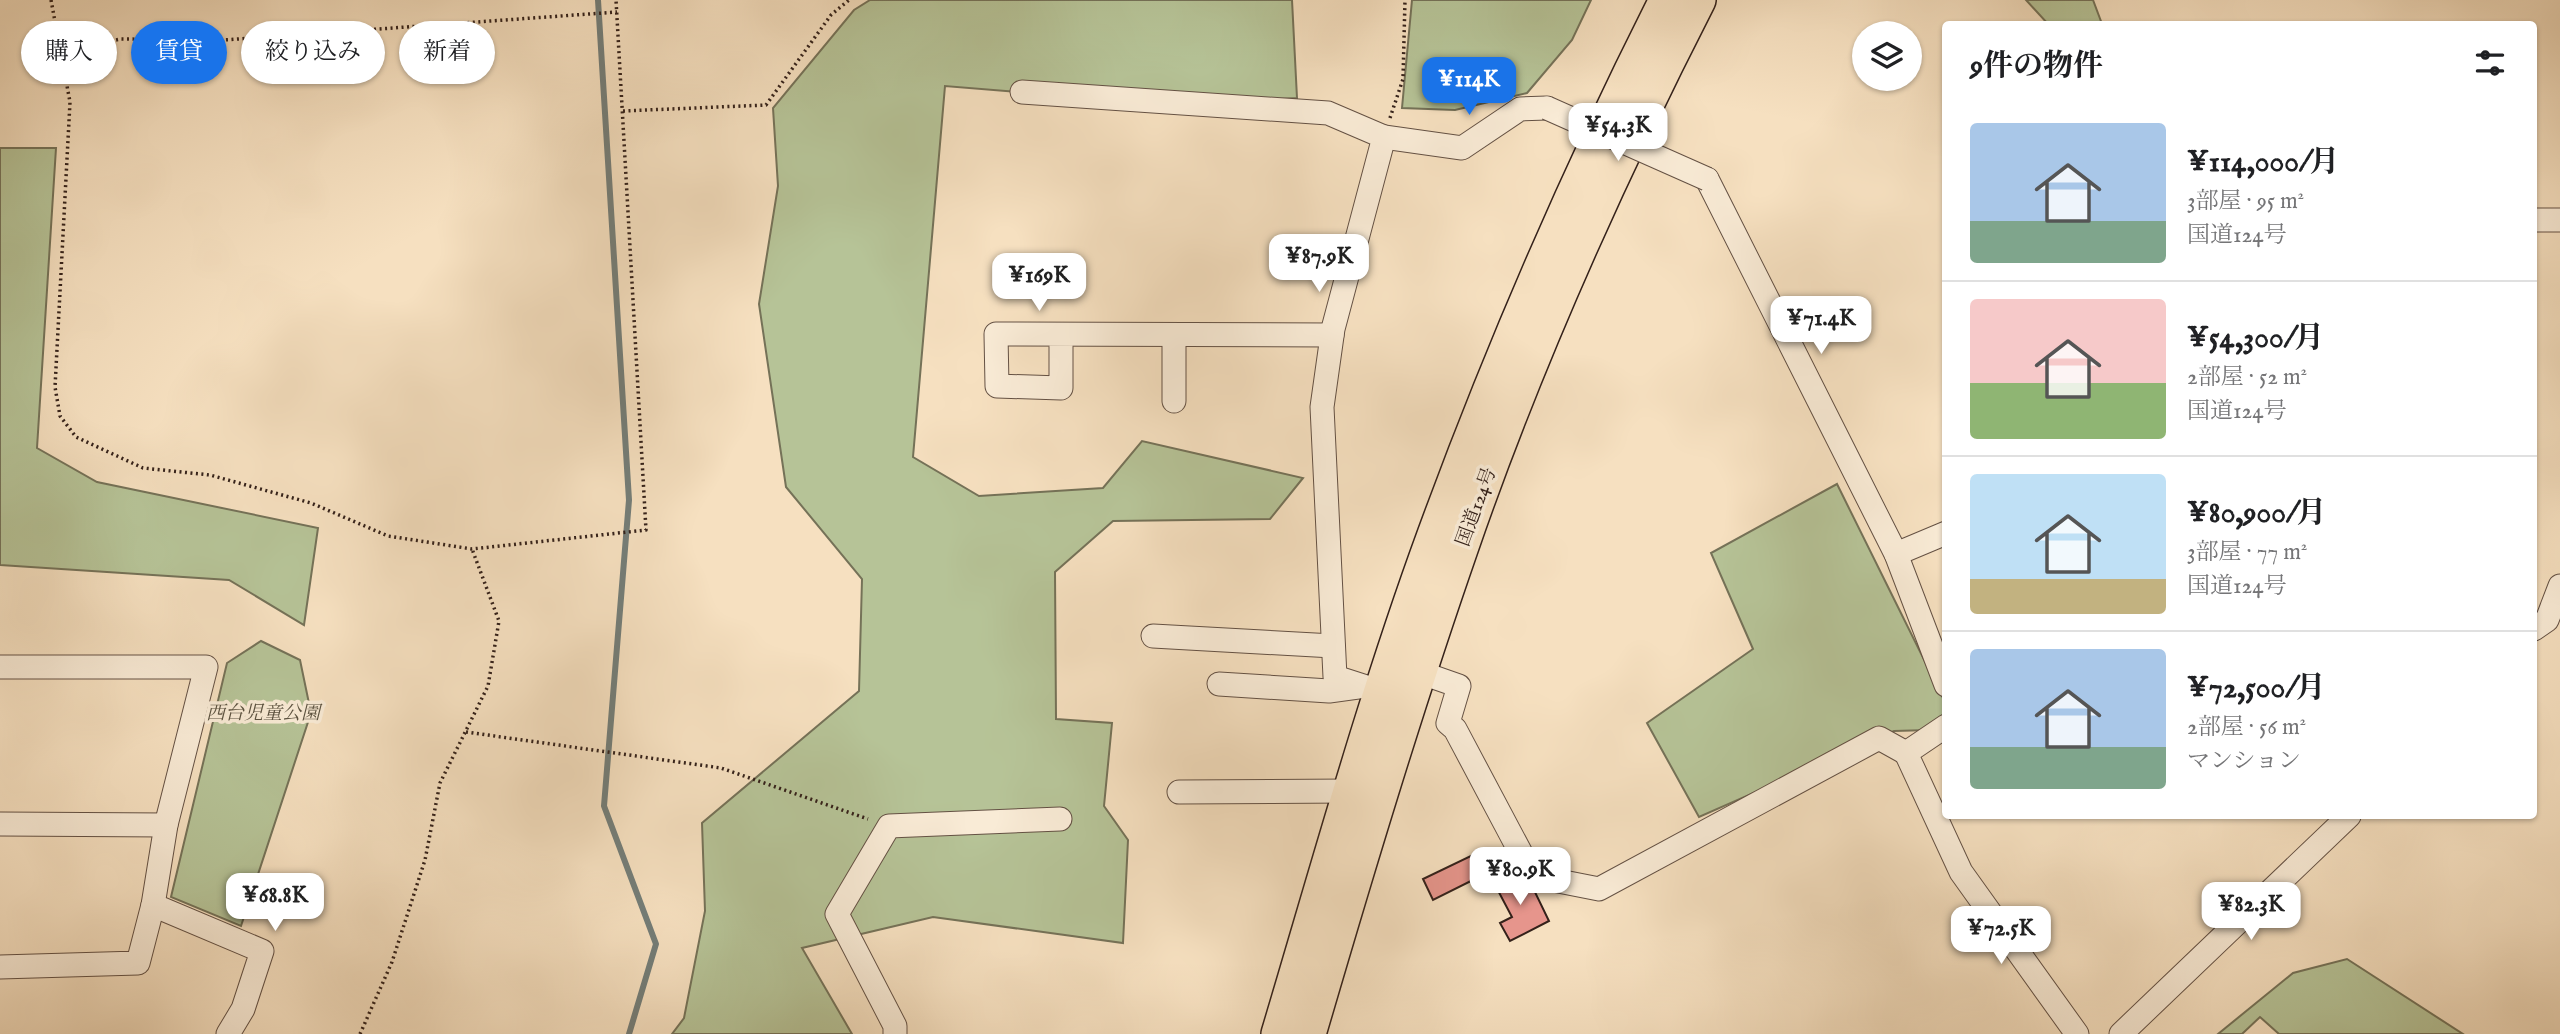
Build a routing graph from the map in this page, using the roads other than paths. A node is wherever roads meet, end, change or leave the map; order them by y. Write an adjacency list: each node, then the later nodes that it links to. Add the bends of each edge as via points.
1 (1665, 0): 20 (highway, 国道124号, via 1548,247 1433,537)
2 (1699, 0): 20 (highway, 国道124号, via 1643,110 1537,351 1463,543)
3 (1023, 92): 4 (street, via 1328,113)
4 (1384, 137): 9 (street); 12 (street, bridge, via 1462,148 1520,109 1547,108 1707,179)
5 (2537, 220): 6 (street)
6 (2560, 220)
7 (1061, 335): 8 (street)
8 (1174, 335): 9 (street); 10 (street)
9 (1332, 335): 16 (street, via 1322,407)
10 (1174, 401)
11 (1942, 535): 12 (street)
12 (1896, 554): 18 (street)
13 (2560, 586): 14 (street, via 2547,620)
14 (2537, 627)
15 (1153, 636): 16 (street)
16 (1334, 646): 20 (street, via 1335,677)
17 (0, 667): 28 (street, via 206,667)
18 (1942, 675)
19 (1219, 684): 20 (street, via 1329,691)
20 (1393, 688): 22 (street, via 1459,686 1448,723 1533,876 1599,889 1879,738); 23 (highway, 国道124号); 31 (highway, 国道124号)
21 (1942, 729): 22 (street)
22 (1906, 753): 34 (street, via 1961,873)
23 (1350, 791): 24 (street); 31 (highway, 国道124号)
24 (1179, 792)
25 (1060, 819): 33 (street, via 890,826 837,914)
26 (2346, 819): 35 (street)
27 (0, 824): 28 (street)
28 (166, 825): 29 (street)
29 (153, 905): 30 (street, via 138,962); 32 (street, via 262,951 243,1009)
30 (0, 967)
31 (1299, 1031)
32 (228, 1034)
33 (895, 1034)
34 (2077, 1034)
35 (2121, 1034)

